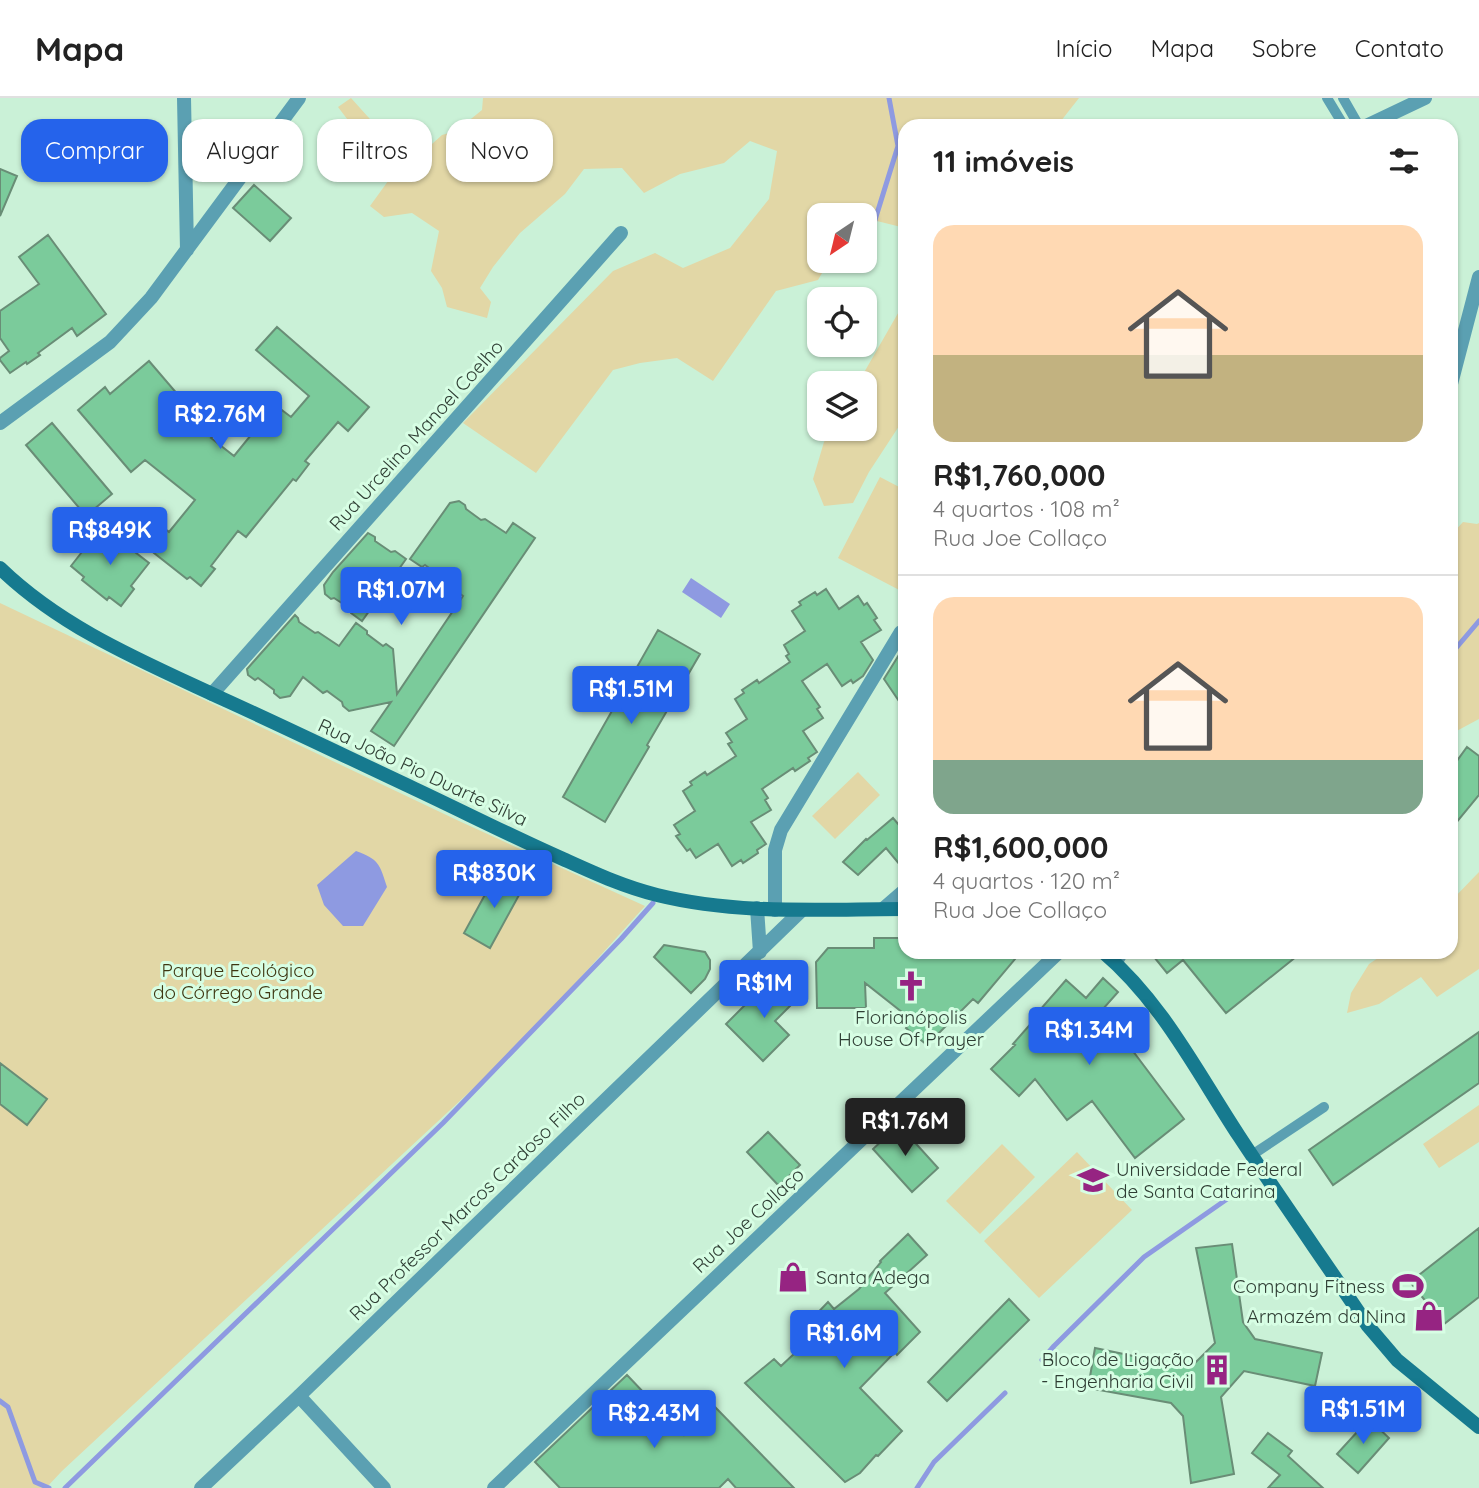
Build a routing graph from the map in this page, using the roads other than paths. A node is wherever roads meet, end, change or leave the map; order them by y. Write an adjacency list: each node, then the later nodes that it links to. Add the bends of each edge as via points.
1 (184, 98): 10 (street)
2 (299, 98): 10 (street)
3 (1328, 98): 6 (lane)
4 (1343, 98): 7 (lane)
5 (1425, 98): 8 (street)
6 (1339, 119)
7 (1355, 119)
8 (1381, 119)
9 (621, 233): 16 (street, Rua Urcelino Manoel Coelho)
10 (187, 250): 13 (street, via 110,342)
11 (1479, 277): 12 (street)
12 (1458, 357)
13 (0, 423)
14 (0, 568): 16 (main road, Rua João Pio Duarte Silva, via 35,600 86,633)
15 (898, 637): 19 (street, via 780,830 775,849)
16 (212, 694): 18 (main road, Rua João Pio Duarte Silva, via 632,889 724,907)
17 (898, 896): 20 (street)
18 (757, 908): 19 (main road, Rua João Pio Duarte Silva); 23 (street)
19 (775, 909): 22 (main road, Rua João Pio Duarte Silva)
20 (883, 909): 21 (main road, Rua João Pio Duarte Silva); 22 (main road, Rua João Pio Duarte Silva)
21 (898, 909)
22 (802, 911): 23 (street, Rua Professor Marcos Cardoso Filho)
23 (760, 952): 28 (street, Rua Professor Marcos Cardoso Filho)
24 (1052, 959): 32 (street, Rua Joe Collaço)
25 (1121, 959): 27 (main road)
26 (1324, 1107): 27 (lane)
27 (1252, 1155): 29 (main road, via 1383,1346)
28 (299, 1396): 30 (street, Rua Professor Marcos Cardoso Filho); 31 (street)
29 (1479, 1427)
30 (201, 1488)
31 (384, 1488)
32 (494, 1488)

